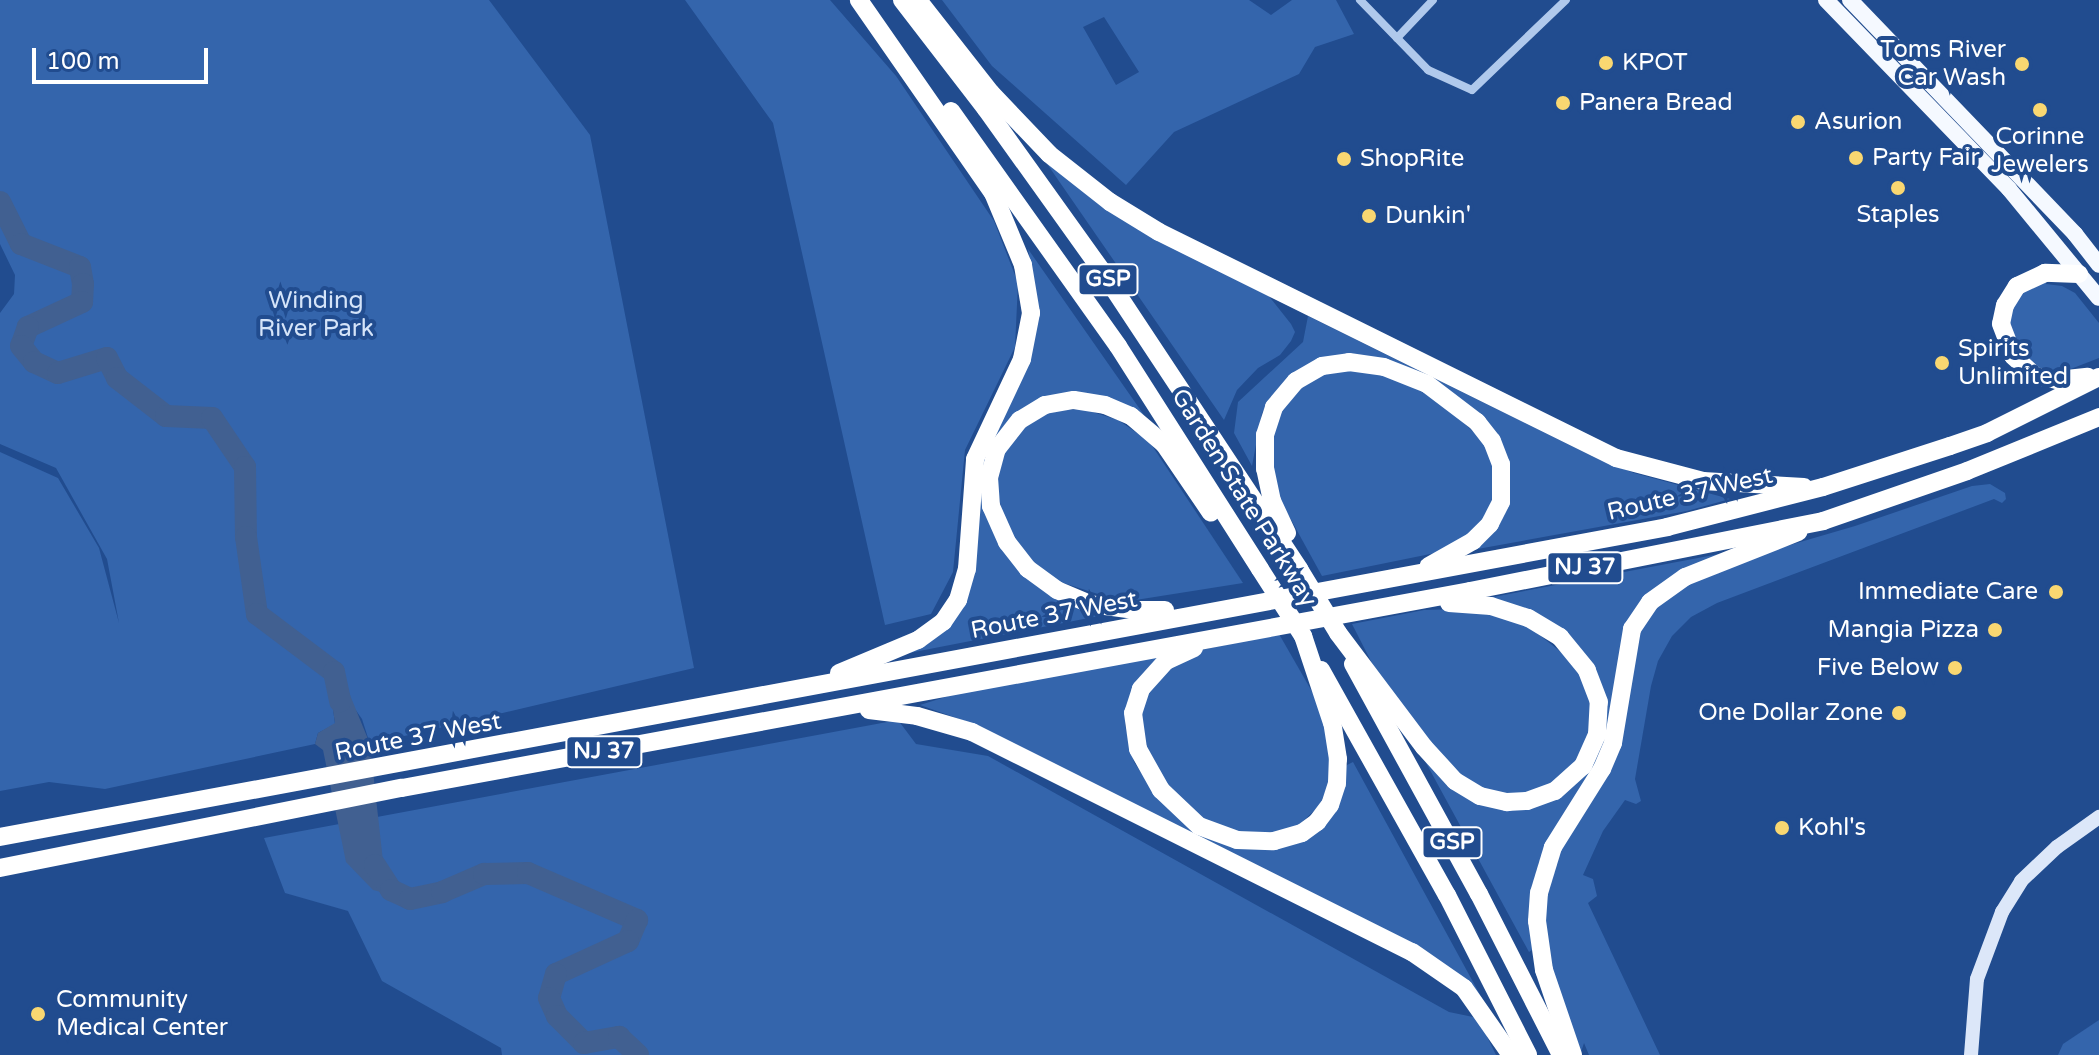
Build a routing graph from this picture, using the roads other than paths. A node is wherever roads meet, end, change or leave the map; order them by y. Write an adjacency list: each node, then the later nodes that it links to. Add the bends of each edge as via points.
1 (859, 0): 26 (highway, via 993,193 1023,265 1030,321 1022,359 975,459 967,569 955,606 938,626 911,644)
2 (865, 0): 18 (highway, Garden State Parkway / GSP, via 1030,219 1174,429)
3 (902, 0): 19 (highway, Garden State Parkway / GSP, via 1104,274)
4 (918, 0): 16 (highway, via 991,93 1049,154 1159,232 1616,458 1703,481)
5 (1360, 0): 10 (street)
6 (1433, 0): 10 (street)
7 (1566, 0): 10 (street, via 1472,90 1428,70)
8 (1826, 0): 12 (main road, via 2009,189)
9 (1850, 0): 11 (main road)
10 (1397, 38)
11 (2099, 265)
12 (2079, 274): 13 (main road); 14 (highway, via 2045,273 2017,286 2001,324 2013,356 2035,376)
13 (2099, 298)
14 (2099, 376): 16 (highway, Route 37 West / NJ 37, via 1987,433)
15 (2099, 417): 17 (highway, Route 37 West / NJ 37)
16 (1823, 487): 20 (highway, Route 37 West / NJ 37, via 1667,527)
17 (1823, 521): 21 (highway, Route 37 West / NJ 37); 34 (highway, via 1685,577 1656,596 1635,622 1613,743 1551,852 1539,893 1544,970)
18 (1260, 569): 22 (highway, via 1212,514 1170,451 1131,416 1095,402 1063,401 1036,409 1012,427 994,458 989,498 1002,533 1028,569 1057,590 1090,604); 25 (highway, Garden State Parkway / GSP, bridge)
19 (1299, 569): 20 (highway, via 1270,492 1264,460 1266,426 1296,381 1322,366 1349,362 1393,369 1427,384 1477,422 1500,458 1502,495 1490,524 1467,545); 24 (highway, Garden State Parkway / GSP, bridge)
20 (1410, 575): 22 (highway, Route 37 West / NJ 37)
21 (1406, 601): 23 (highway, Route 37 West / NJ 37); 24 (highway, via 1506,609 1545,626 1573,650 1595,685 1600,718 1592,751 1570,780 1527,801 1498,801 1464,787 1431,756)
22 (1196, 613): 26 (highway, Route 37 West / NJ 37)
23 (1244, 631): 25 (highway, via 1166,661 1141,689 1133,730 1142,760 1175,806 1209,831 1250,842 1302,833 1322,816 1335,791 1339,768 1334,732); 27 (highway, Route 37 West / NJ 37)
24 (1338, 633): 33 (highway, Garden State Parkway / GSP)
25 (1303, 636): 32 (highway, Garden State Parkway / GSP, via 1440,881)
26 (801, 689): 29 (highway, Route 37 West / NJ 37)
27 (807, 715): 30 (highway, Route 37 West / NJ 37); 31 (highway, via 883,710 949,724 981,737 1432,963 1471,996)
28 (2099, 817): 35 (street, via 2021,881 2002,912 1977,979)
29 (0, 837)
30 (0, 868)
31 (1511, 1055)
32 (1528, 1055)
33 (1561, 1055)
34 (1573, 1055)
35 (1971, 1055)

